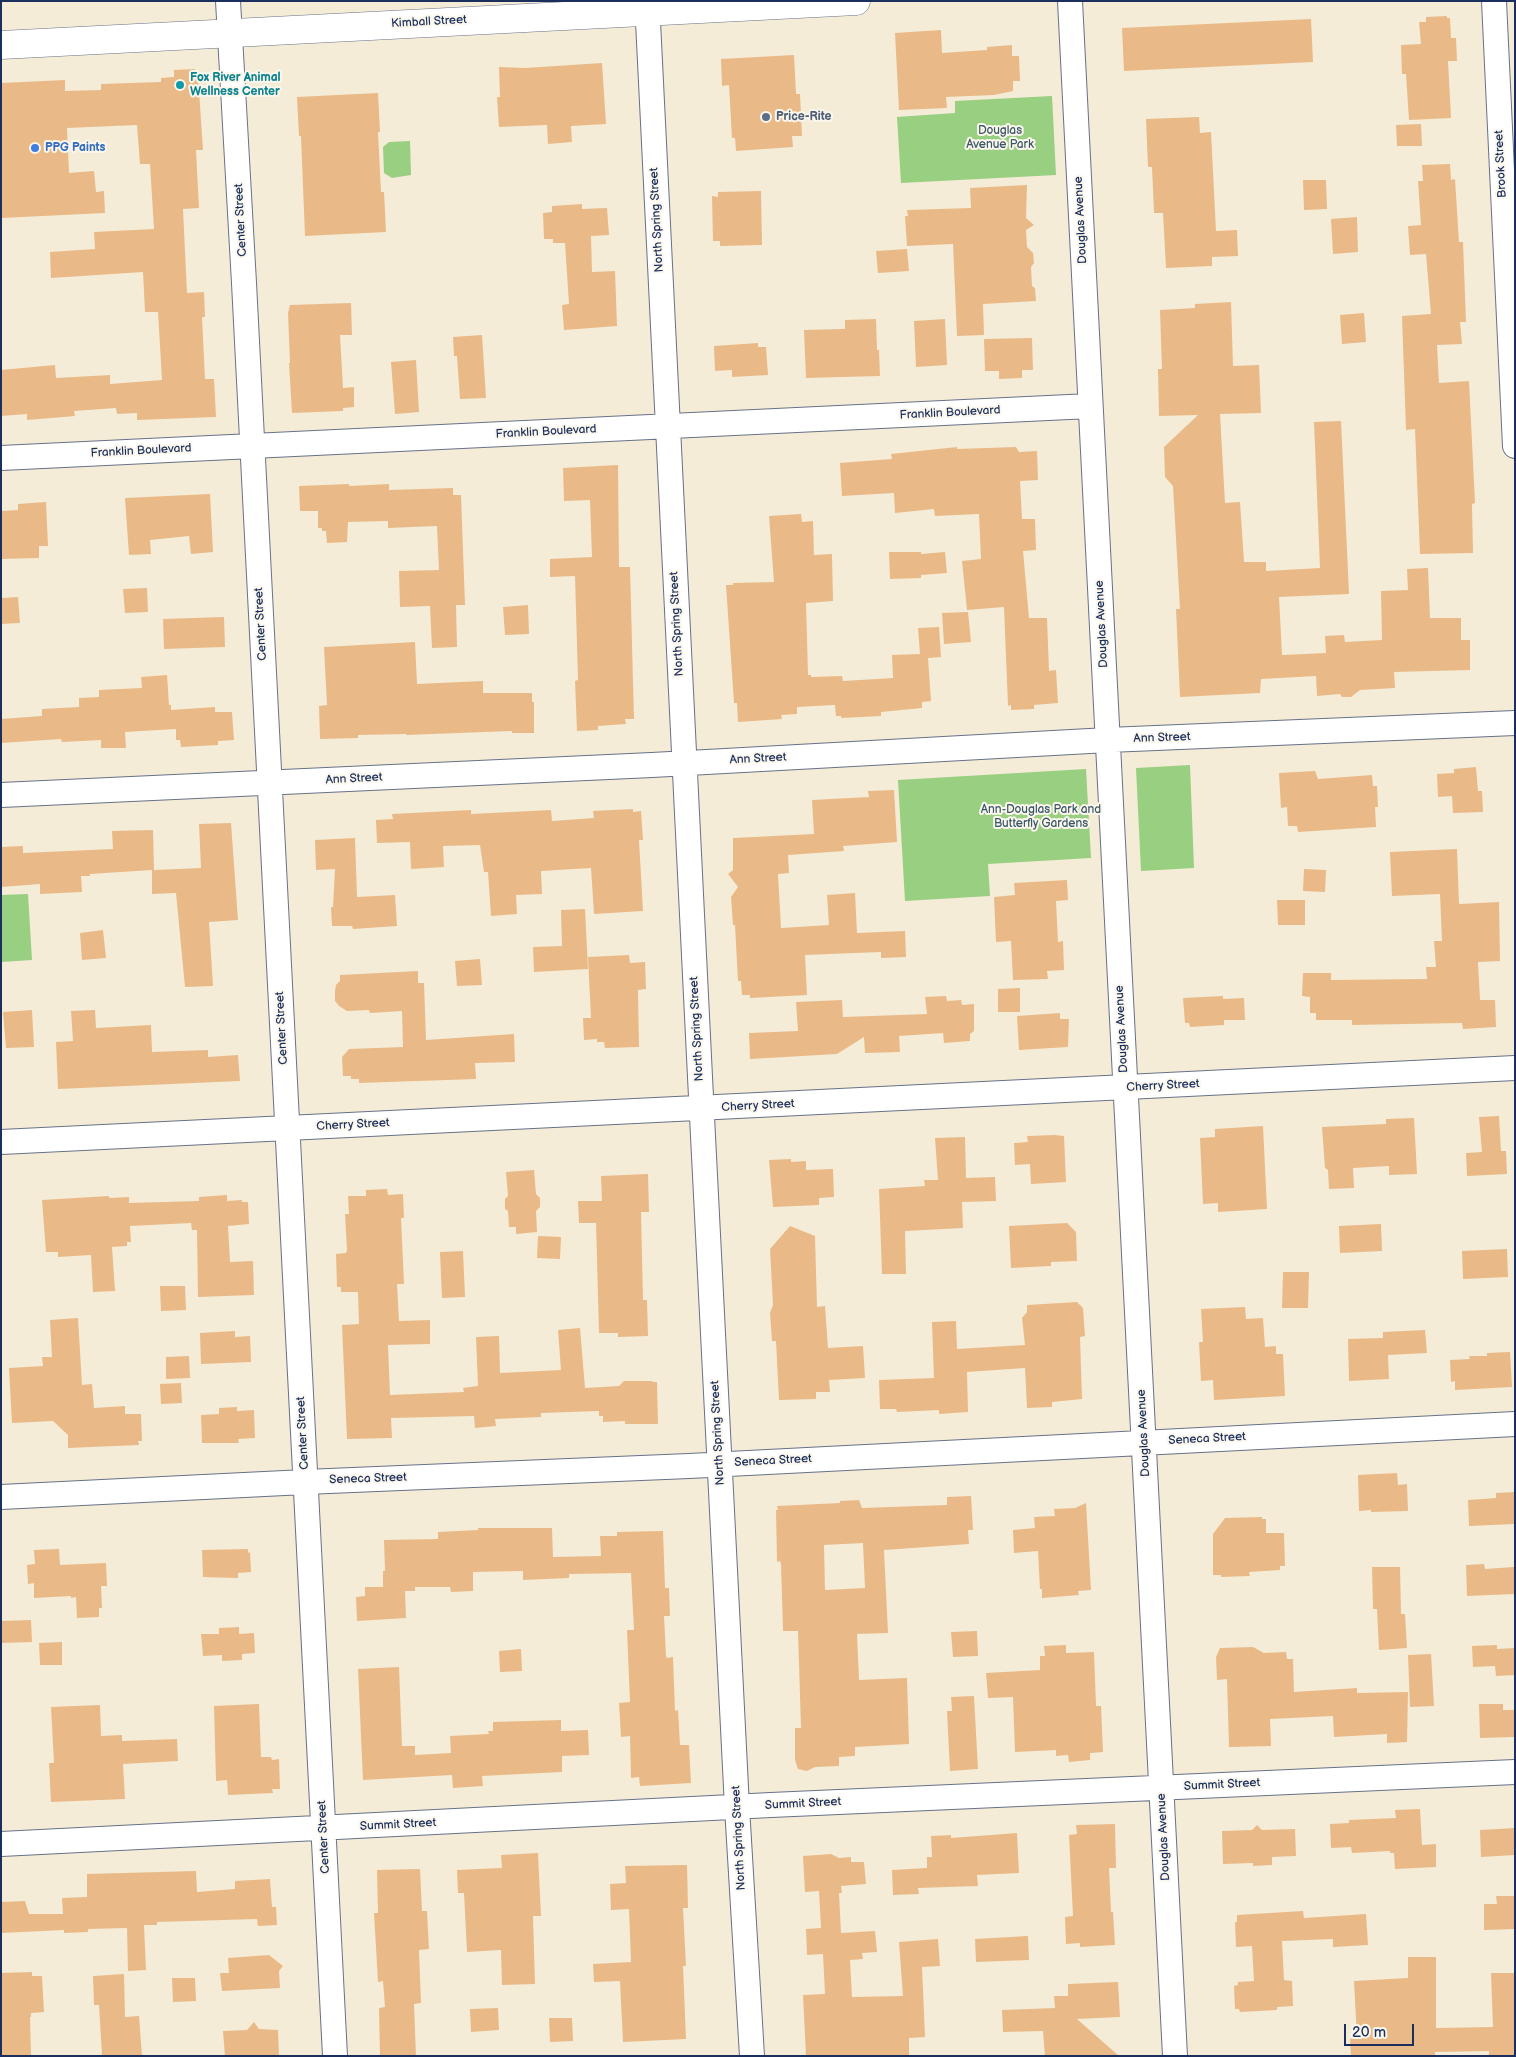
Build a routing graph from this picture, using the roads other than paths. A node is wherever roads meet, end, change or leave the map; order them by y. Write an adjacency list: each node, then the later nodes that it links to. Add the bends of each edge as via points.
1 (228, 1): 6 (street, Center Street)
2 (856, 1): 5 (main road, Kimball Street)
3 (1070, 1): 9 (street, Douglas Avenue)
4 (1494, 1): 8 (street, Brook Street)
5 (647, 6): 6 (main road, Kimball Street); 10 (street, North Spring Street)
6 (230, 32): 7 (main road, Kimball Street); 11 (street, Center Street)
7 (1, 45)
8 (1513, 386): 12 (street, Brook Street)
9 (1090, 406): 10 (street, Franklin Boulevard); 15 (street, Douglas Avenue)
10 (667, 427): 11 (street, Franklin Boulevard); 16 (street, North Spring Street)
11 (252, 446): 13 (street, Franklin Boulevard); 17 (street, Center Street)
12 (1515, 446)
13 (1, 458)
14 (1515, 723): 15 (street, Ann Street)
15 (1108, 740): 16 (street, Ann Street); 20 (street, Douglas Avenue)
16 (685, 763): 17 (street, Ann Street); 21 (street, North Spring Street)
17 (270, 783): 18 (street, Ann Street); 22 (street, Center Street)
18 (1, 795)
19 (1515, 1068): 20 (street, Cherry Street)
20 (1125, 1088): 21 (street, Cherry Street); 25 (street, Douglas Avenue)
21 (701, 1109): 22 (street, Cherry Street); 26 (street, North Spring Street)
22 (287, 1128): 23 (street, Cherry Street); 27 (street, Center Street)
23 (1, 1142)
24 (1515, 1424): 25 (street, Seneca Street)
25 (1144, 1442): 26 (street, Seneca Street); 30 (street, Douglas Avenue)
26 (720, 1464): 27 (street, Seneca Street); 31 (street, North Spring Street)
27 (305, 1482): 28 (street, Seneca Street); 32 (street, Center Street)
28 (1, 1497)
29 (1515, 1772): 30 (street, Summit Street)
30 (1162, 1788): 31 (street, Summit Street); 36 (street, Douglas Avenue)
31 (737, 1807): 32 (street, Summit Street); 35 (street, North Spring Street)
32 (324, 1829): 33 (street, Summit Street); 34 (street, Center Street)
33 (1, 1844)
34 (335, 2056)
35 (752, 2056)
36 (1176, 2056)

